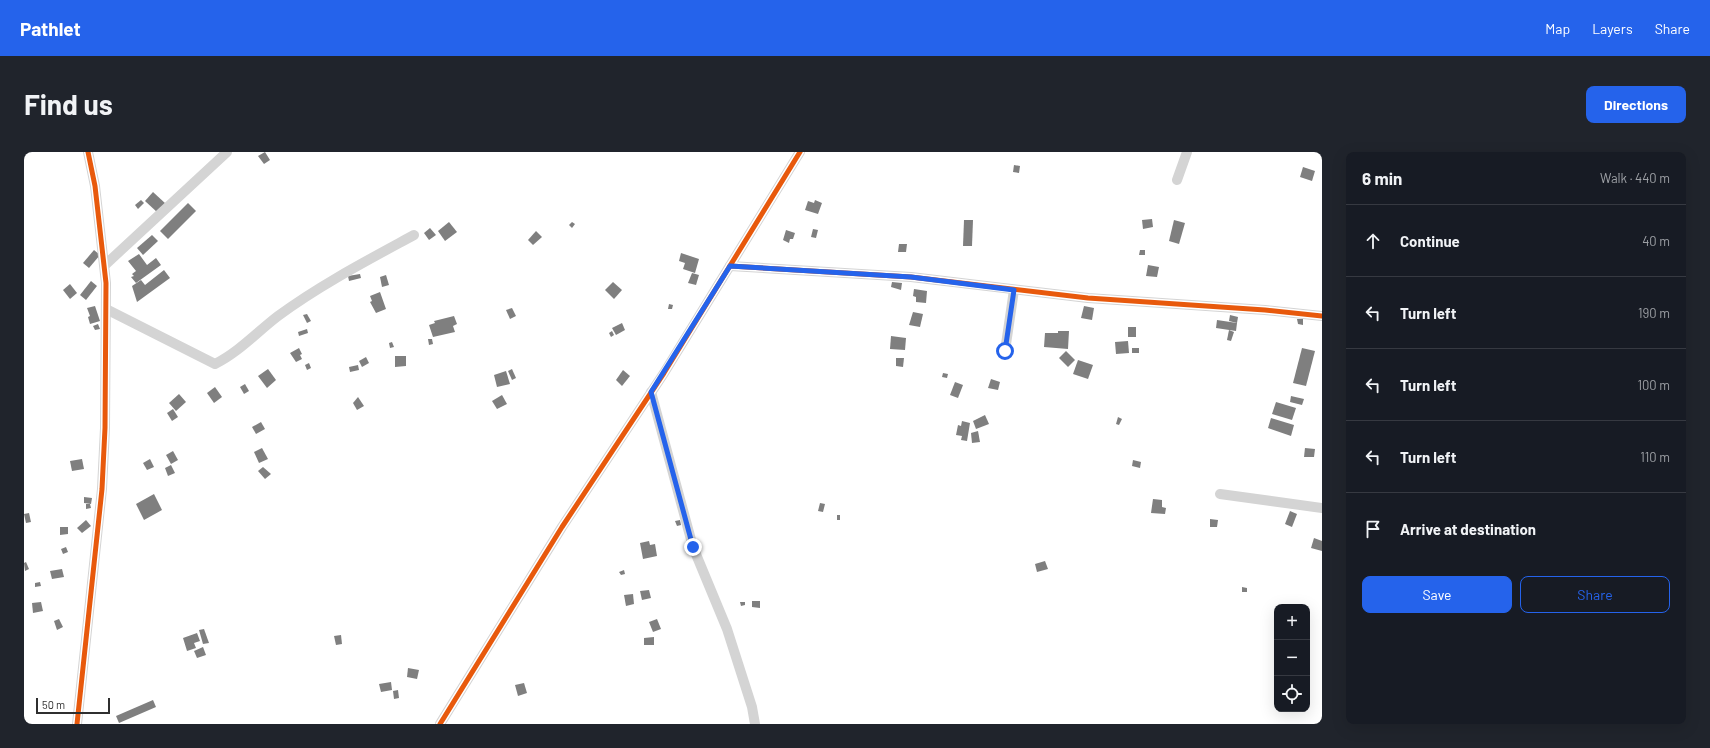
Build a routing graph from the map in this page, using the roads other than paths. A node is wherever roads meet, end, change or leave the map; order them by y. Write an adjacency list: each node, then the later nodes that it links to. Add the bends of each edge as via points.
1 (88, 152): 7 (street)
2 (226, 152): 7 (street)
3 (800, 152): 8 (street)
4 (1187, 152): 5 (street)
5 (1177, 180)
6 (414, 235): 10 (street, via 318,290 277,317 229,357 215,364)
7 (105, 265): 10 (street)
8 (730, 266): 9 (street, via 911,277); 13 (street)
9 (1014, 290): 11 (street); 12 (street)
10 (106, 309): 16 (street, via 102,489)
11 (1322, 316)
12 (1005, 351)
13 (651, 392): 17 (street, via 562,527); 18 (street, via 693,547 728,629)
14 (1220, 494): 15 (street)
15 (1322, 508)
16 (77, 724)
17 (440, 724)
18 (755, 724)

